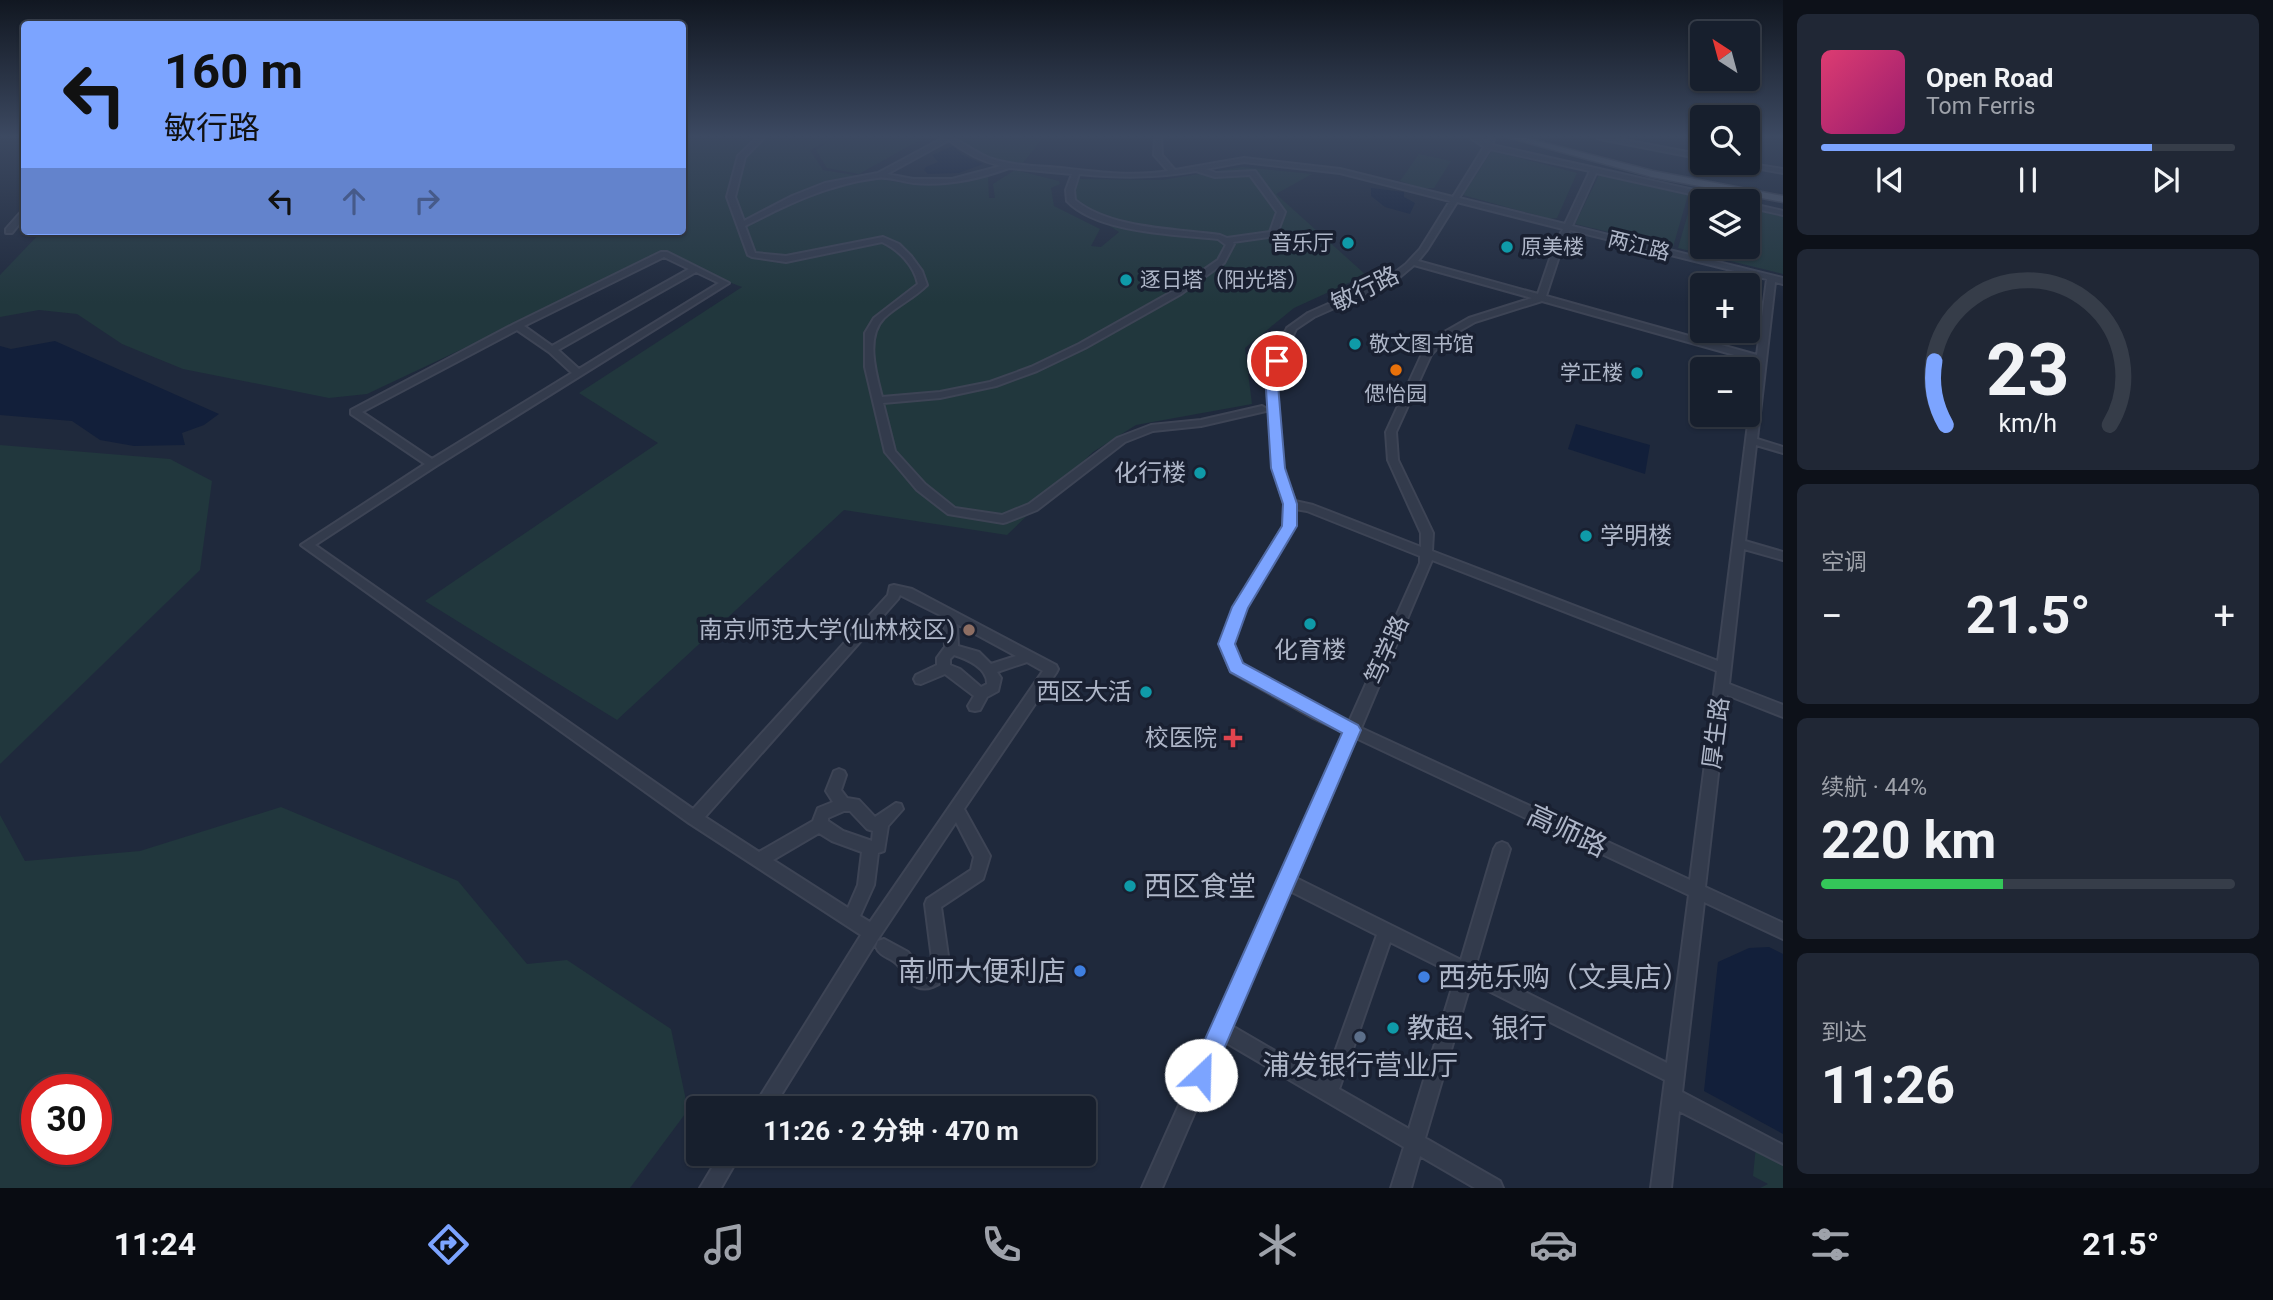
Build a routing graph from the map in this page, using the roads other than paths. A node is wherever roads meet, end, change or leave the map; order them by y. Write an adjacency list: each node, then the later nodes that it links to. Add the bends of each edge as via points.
1 (732, 192): 15 (street)
2 (809, 192): 15 (street)
3 (1070, 192): 19 (street, via 1071,201 1079,208 1103,220)
4 (1266, 192): 19 (street, via 1280,212 1273,233)
5 (1424, 192): 10 (street, 两江路)
6 (1460, 192): 10 (street, 敏行路)
7 (1584, 192): 17 (street)
8 (1749, 192): 9 (main road)
9 (1783, 199)
10 (1455, 201): 17 (street, 两江路); 20 (street, 敏行路)
11 (1760, 208): 12 (street)
12 (1783, 213)
13 (21, 218): 14 (street)
14 (18, 222): 16 (street); 18 (street)
15 (741, 225): 29 (street, via 752,255 786,259 883,239 897,244 922,275 922,285 879,318 870,333 870,367)
16 (0, 226)
17 (1567, 228): 22 (street, 两江路); 23 (street)
18 (9, 231)
19 (1225, 240): 29 (street, via 1230,244 1221,261 1178,292 1034,369 953,393)
20 (1413, 262): 23 (street); 35 (street, 敏行路, via 1392,279 1292,328 1271,373 1278,468)
21 (696, 269): 24 (street, via 664,254); 25 (street); 28 (street, via 725,283)
22 (1777, 280): 27 (street, 厚生路)
23 (1541, 298): 26 (street); 37 (street, 笃学路, via 1472,320 1444,335 1427,354 1391,432 1392,460 1427,533)
24 (517, 326): 25 (street); 34 (street, via 355,412)
25 (552, 350): 28 (street)
26 (1753, 357)
27 (1760, 359)
28 (578, 374): 34 (street)
29 (878, 400): 30 (street, via 890,452 921,487 952,511 1003,519 1033,508 1121,440 1152,428 1201,424)
30 (1262, 409)
31 (1752, 427): 32 (street, 厚生路)
32 (1750, 440): 33 (street); 36 (street, 厚生路)
33 (1783, 450)
34 (432, 464): 55 (street, via 307,545)
35 (1290, 504): 37 (street); 50 (street, via 1289,526 1240,607 1226,644 1236,668)
36 (1738, 543): 38 (street); 43 (street, 厚生路)
37 (1426, 553): 43 (street); 50 (street, 笃学路, via 1426,563)
38 (1783, 556)
39 (950, 613): 40 (street); 41 (street); 55 (street, via 894,589 894,596)
40 (952, 649): 42 (street, via 943,657); 44 (street, via 974,656)
41 (1028, 657): 44 (street); 54 (street, via 1051,669)
42 (944, 668): 45 (street); 47 (street, via 954,670 972,691)
43 (1723, 668): 46 (street, 厚生路)
44 (989, 670): 47 (street, via 993,687)
45 (921, 679)
46 (1721, 687): 49 (street); 62 (street, 厚生路)
47 (982, 693): 48 (street)
48 (975, 706)
49 (1783, 711)
50 (1352, 730): 61 (street, 笃学路); 62 (street, 高师路)
51 (839, 775): 52 (street, via 833,791)
52 (843, 804): 56 (street, via 854,805 872,824); 57 (street, via 823,813)
53 (896, 809): 56 (street)
54 (956, 809): 66 (street); 67 (street, via 982,856 978,874 933,904 942,970 932,980 917,978 902,958)
55 (694, 818): 60 (street)
56 (881, 823): 58 (street, via 879,846)
57 (821, 824): 58 (street, via 832,836); 60 (street)
58 (870, 848): 63 (street, via 866,894)
59 (1502, 849): 68 (street)
60 (759, 860): 63 (street)
61 (1286, 881): 64 (street); 69 (street, 笃学路)
62 (1697, 891): 65 (street, 高师路); 70 (street, 厚生路)
63 (850, 919): 66 (street)
64 (1386, 931): 68 (street); 71 (street)
65 (1783, 931)
66 (872, 933): 72 (street)
67 (884, 947)
68 (1464, 971): 70 (street); 74 (street)
69 (1221, 1030): 71 (street); 78 (street, 笃学路)
70 (1675, 1076): 73 (street, 厚生路)
71 (1329, 1093): 74 (street)
72 (770, 1096)
73 (1672, 1097): 75 (street); 81 (street, 厚生路)
74 (1414, 1143): 79 (street); 80 (street)
75 (1783, 1155)
76 (724, 1166): 77 (street)
77 (710, 1188)
78 (1152, 1188)
79 (1401, 1188)
80 (1493, 1188)
81 (1661, 1188)

